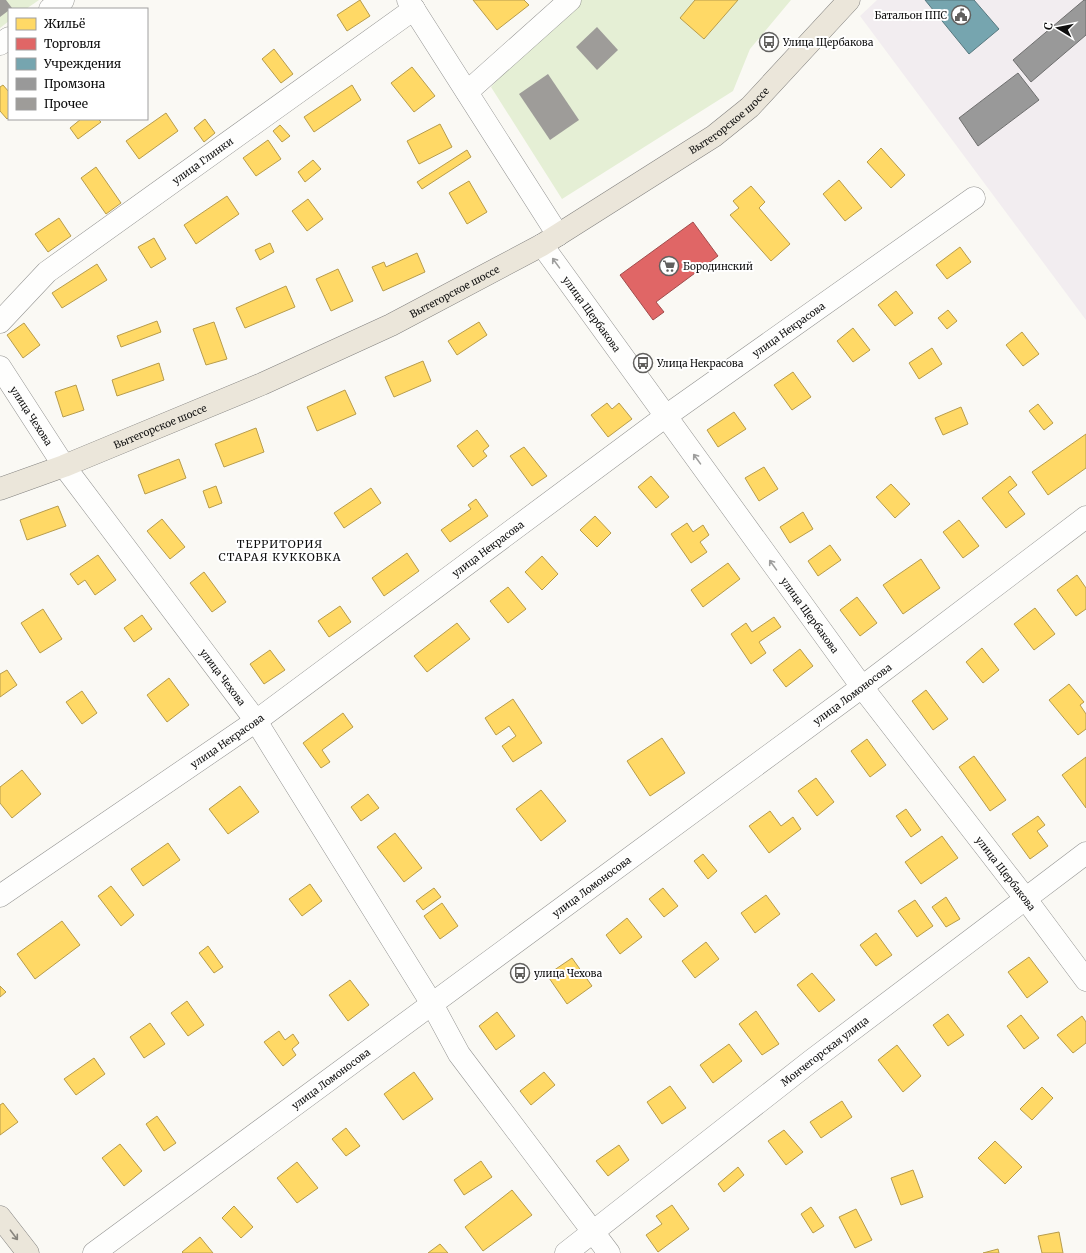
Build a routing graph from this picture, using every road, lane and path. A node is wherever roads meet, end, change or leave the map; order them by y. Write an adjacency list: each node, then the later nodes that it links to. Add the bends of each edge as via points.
1 (570, 0): 4 (street)
2 (849, 0): 6 (main road, Вытегорское шоссе, via 792,64 744,112 714,136)
3 (411, 4): 4 (street, улица Щербакова); 7 (street, улица Глинки, via 47,272)
4 (467, 92): 6 (street, улица Щербакова)
5 (974, 198): 9 (street, улица Некрасова)
6 (550, 240): 9 (street, улица Щербакова, one-way to 6); 10 (main road, Вытегорское шоссе, via 391,325 298,368)
7 (0, 322)
8 (0, 367): 10 (street, улица Чехова)
9 (666, 416): 13 (street, улица Щербакова, one-way to 9); 14 (street, улица Некрасова)
10 (64, 466): 11 (main road, Вытегорское шоссе); 14 (street, улица Чехова)
11 (0, 488)
12 (1086, 517): 13 (street, улица Ломоносова)
13 (862, 687): 17 (street, улица Щербакова); 19 (street, улица Ломоносова)
14 (256, 721): 16 (street, улица Некрасова); 19 (street, улица Чехова)
15 (1086, 853): 17 (street, Мончегорская улица)
16 (0, 896)
17 (1025, 898): 18 (street, улица Щербакова); 21 (street, Мончегорская улица, via 810,1061)
18 (1086, 980)
19 (432, 1004): 21 (street, улица Чехова, via 459,1054); 23 (street, улица Ломоносова)
20 (0, 1217): 22 (main road, one-way to 22)
21 (592, 1232): 24 (street, Мончегорская улица); 25 (street, улица Чехова)
22 (28, 1253)
23 (94, 1253)
24 (566, 1253)
25 (609, 1253)

